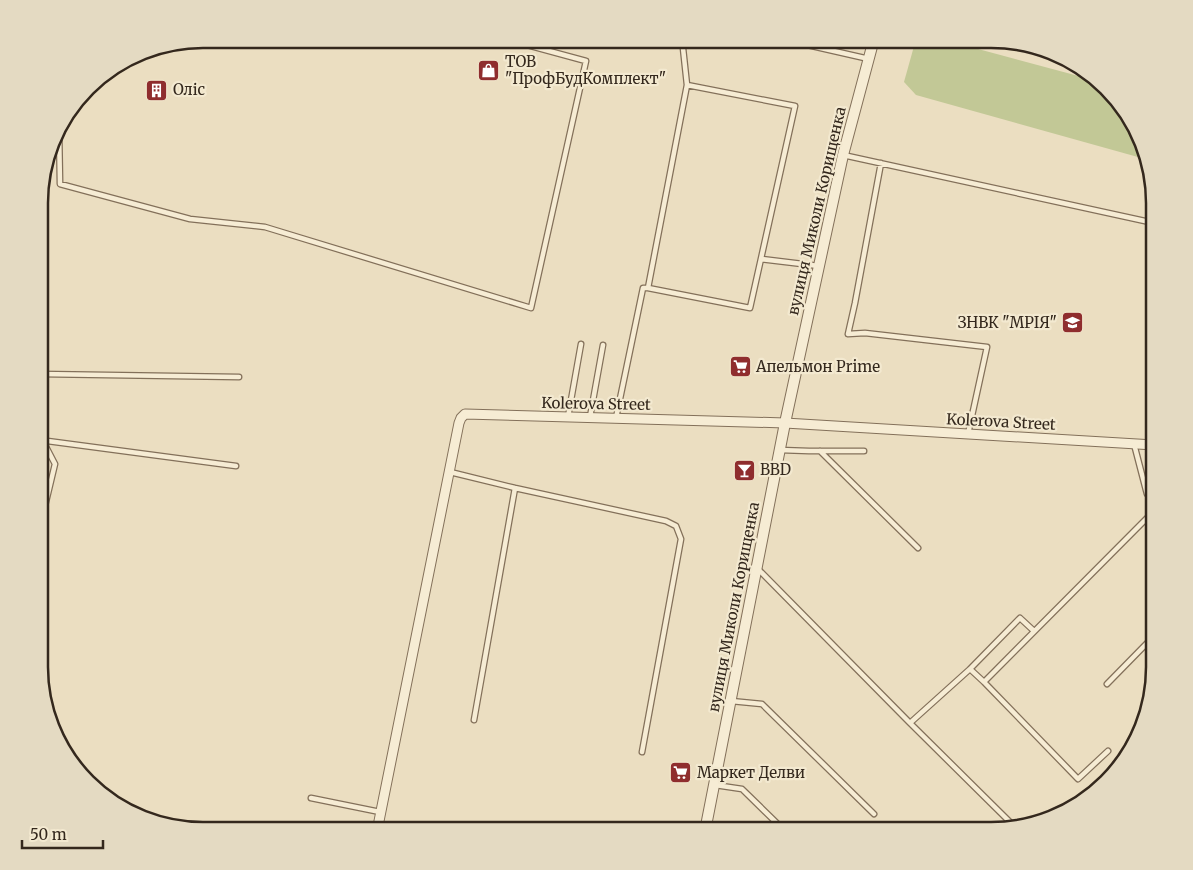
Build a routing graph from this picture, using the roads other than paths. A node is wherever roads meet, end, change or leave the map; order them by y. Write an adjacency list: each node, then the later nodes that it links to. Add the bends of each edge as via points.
1 (538, 48): 7 (lane, via 586,61 531,308 265,227 190,219 60,184)
2 (683, 48): 6 (lane)
3 (821, 48): 5 (lane)
4 (872, 48): 5 (street, вулиця Миколи Корищенка)
5 (869, 59): 8 (street, вулиця Миколи Корищенка)
6 (687, 85): 11 (lane, via 795,106); 13 (lane)
7 (59, 142)
8 (843, 155): 9 (lane); 12 (street, вулиця Миколи Корищенка)
9 (881, 163): 10 (lane); 22 (lane, via 848,334 987,347)
10 (1145, 221)
11 (761, 259): 12 (lane); 13 (lane, via 750,308)
12 (819, 266): 21 (street, вулиця Миколи Корищенка)
13 (648, 288): 20 (lane, via 643,288)
14 (580, 344): 18 (lane)
15 (603, 344): 19 (lane)
16 (48, 374): 17 (lane)
17 (239, 377)
18 (568, 416): 19 (street, Kolerova Street); 31 (street, Kolerova Street, via 465,414 460,418)
19 (590, 417): 20 (street, Kolerova Street)
20 (616, 418): 21 (street, Kolerova Street)
21 (786, 423): 22 (street, Kolerova Street); 26 (street, вулиця Миколи Корищенка)
22 (968, 434): 24 (street, Kolerova Street)
23 (48, 441): 30 (lane)
24 (1134, 444): 25 (street, Kolerova Street); 32 (lane)
25 (1145, 445)
26 (780, 450): 28 (lane); 37 (street, вулиця Миколи Корищенка)
27 (48, 451): 34 (lane, via 55,464)
28 (820, 451): 29 (lane); 36 (lane)
29 (864, 451)
30 (236, 466)
31 (450, 472): 33 (lane); 50 (street, Kolerova Street)
32 (1145, 486)
33 (515, 488): 44 (lane); 47 (lane, via 666,521 676,526 681,539)
34 (48, 493)
35 (1145, 520): 38 (lane)
36 (918, 548)
37 (757, 568): 43 (street, вулиця Миколи Корищенка); 45 (lane)
38 (1034, 631): 40 (lane, via 1020,618); 41 (lane)
39 (1145, 645): 42 (lane)
40 (970, 668): 41 (lane); 45 (lane)
41 (984, 682): 46 (lane, via 1078,779)
42 (1106, 684)
43 (731, 701): 48 (street, вулиця Миколи Корищенка); 51 (lane, via 762,704)
44 (474, 720)
45 (910, 722): 52 (lane)
46 (1108, 751)
47 (642, 752)
48 (714, 784): 54 (street, вулиця Миколи Корищенка); 55 (lane, via 742,789)
49 (311, 798): 50 (lane)
50 (380, 812): 53 (street, Kolerova Street)
51 (874, 814)
52 (1009, 821)
53 (378, 822)
54 (707, 822)
55 (776, 822)

